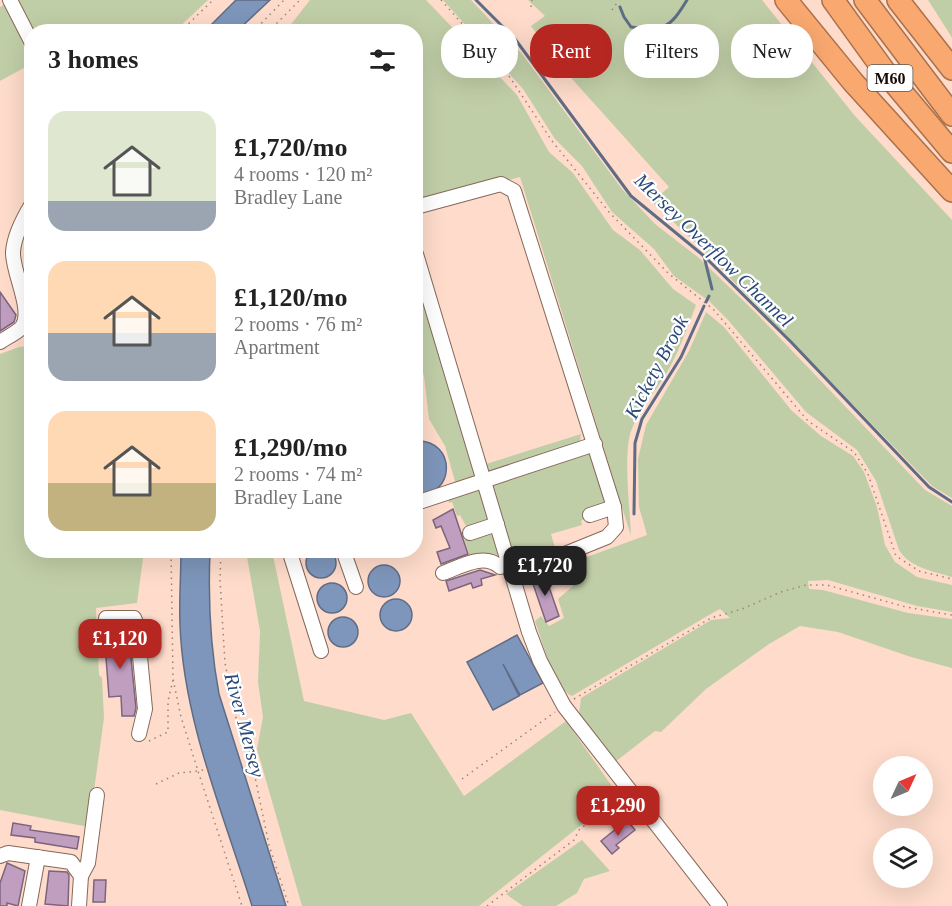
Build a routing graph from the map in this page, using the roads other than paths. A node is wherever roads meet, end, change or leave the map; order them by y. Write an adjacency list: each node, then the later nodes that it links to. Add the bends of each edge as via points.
1 (786, 0): 11 (highway, M60)
2 (800, 0): 11 (highway, M60)
3 (833, 0): 13 (highway, M60, via 885,72)
4 (866, 0): 12 (highway, M60)
5 (898, 0): 10 (highway)
6 (917, 0): 9 (highway)
7 (10, 1): 8 (street)
8 (24, 28)
9 (952, 53)
10 (952, 69)
11 (853, 81): 14 (highway, M60)
12 (952, 115)
13 (952, 152)
14 (952, 191)
15 (423, 205): 21 (street, via 501,184 514,191)
16 (24, 224): 18 (street, via 13,252)
17 (423, 277): 22 (street)
18 (24, 302)
19 (24, 324): 20 (street)
20 (0, 342)
21 (595, 444): 22 (street); 24 (street)
22 (485, 481): 23 (street); 26 (street)
23 (423, 501)
24 (614, 507): 25 (street); 30 (street, via 616,527 607,537)
25 (590, 515)
26 (497, 524): 27 (street); 30 (street)
27 (470, 533)
28 (292, 558): 34 (street)
29 (345, 558): 32 (street)
30 (511, 570): 31 (street, via 482,560); 42 (street, via 529,632 551,685 569,702 629,789)
31 (443, 573)
32 (356, 587)
33 (106, 618): 35 (street, via 134,618 137,625 145,710)
34 (321, 651)
35 (142, 738)
36 (98, 795): 39 (street, via 88,863)
37 (1, 854): 38 (street)
38 (38, 857): 39 (street, via 71,862); 40 (street)
39 (81, 876): 41 (street)
40 (29, 906)
41 (78, 906)
42 (720, 906)

